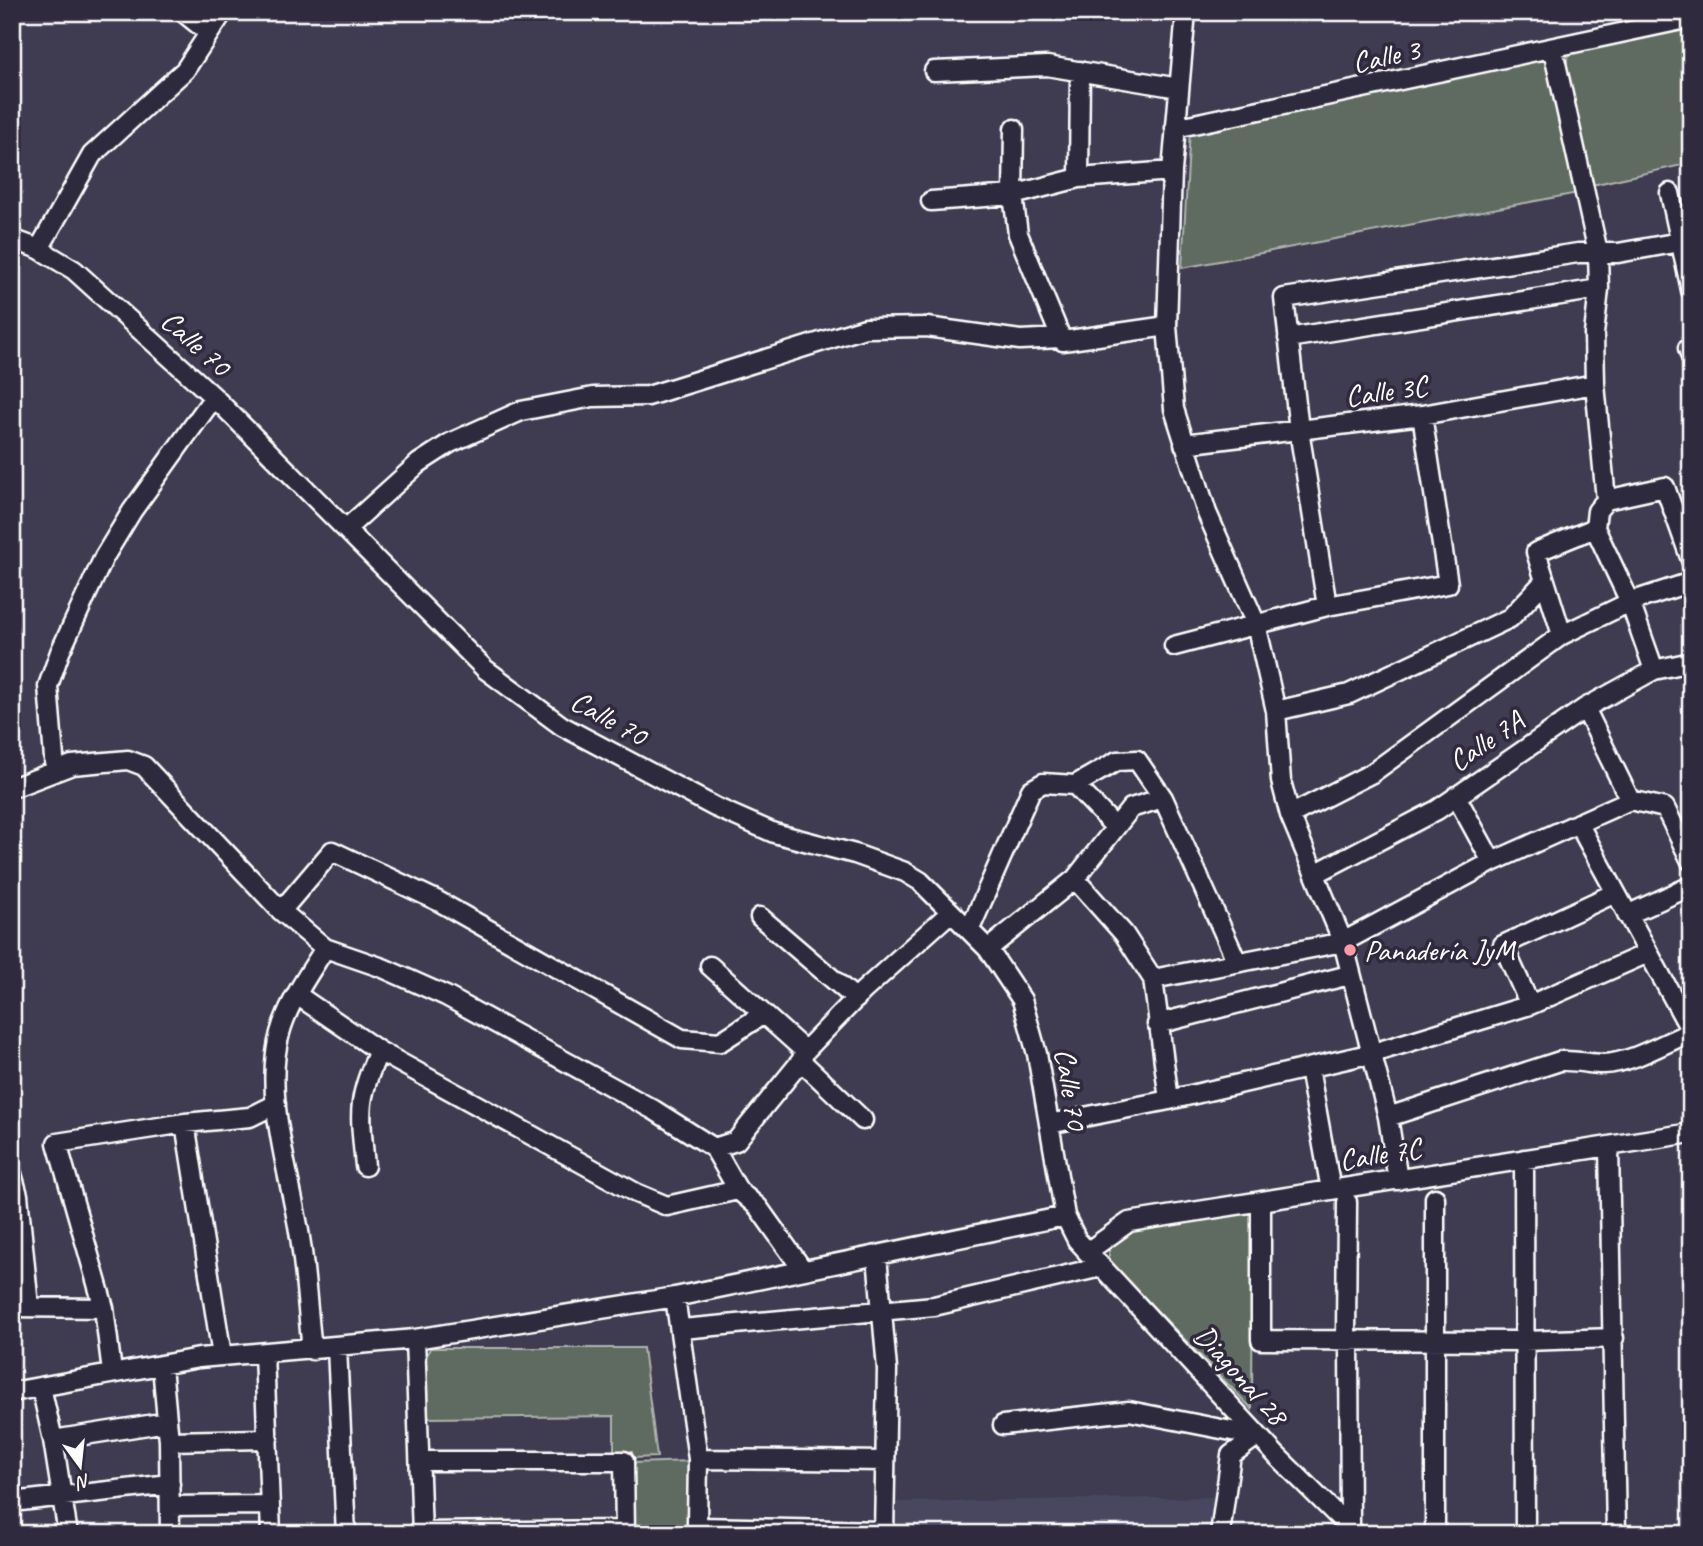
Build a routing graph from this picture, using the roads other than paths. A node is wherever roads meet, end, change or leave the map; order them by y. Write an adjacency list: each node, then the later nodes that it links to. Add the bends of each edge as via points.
1 (183, 12): 5 (street)
2 (223, 12): 5 (street)
3 (1186, 12): 9 (street)
4 (1689, 16): 6 (street, Calle 3)
5 (209, 33): 19 (street, via 185,71 92,155)
6 (1553, 50): 10 (street, Calle 3); 20 (street)
7 (934, 71): 8 (street, via 1047,66)
8 (1080, 71): 9 (street); 13 (street)
9 (1180, 88): 10 (street)
10 (1175, 128): 12 (street)
11 (1014, 129): 15 (street)
12 (1172, 171): 13 (street); 23 (street)
13 (1079, 178): 15 (street)
14 (1670, 193): 18 (street)
15 (1013, 195): 16 (street); 24 (street, via 1018,234)
16 (931, 201)
17 (12, 239): 19 (street, Calle 70)
18 (1686, 241): 20 (street); 22 (street)
19 (39, 249): 27 (street, Calle 70, via 74,270)
20 (1598, 252): 21 (street); 25 (street, via 1284,298)
21 (1599, 289): 25 (street); 26 (street)
22 (1691, 290)
23 (1167, 326): 24 (street); 30 (street, via 1172,396)
24 (1061, 338): 32 (street, via 1020,340 927,327 864,328 648,396 593,397 521,411 478,428 429,457)
25 (1287, 338): 29 (street)
26 (1595, 384): 28 (street, Calle 3C); 31 (street)
27 (214, 397): 32 (street, Calle 70); 46 (street, via 104,557 60,652 48,686)
28 (1422, 415): 29 (street, Calle 3C); 38 (street, via 1448,584)
29 (1299, 430): 30 (street, Calle 3C); 38 (street)
30 (1184, 444): 39 (street, via 1207,513)
31 (1606, 500): 33 (street, via 1597,511); 34 (street, via 1665,487)
32 (347, 528): 62 (street, Calle 70, via 485,669 562,726 774,833 905,872)
33 (1595, 528): 36 (street, via 1536,552); 37 (street)
34 (1691, 560)
35 (1691, 582): 37 (street)
36 (1543, 583): 40 (street); 45 (street, via 1510,618 1349,694)
37 (1630, 603): 40 (street); 43 (street)
38 (1327, 606): 39 (street)
39 (1256, 624): 41 (street); 45 (street)
40 (1562, 635): 52 (street, via 1372,773)
41 (1174, 646)
42 (1691, 662): 43 (street, Calle 7A)
43 (1654, 670): 44 (street, Calle 7A)
44 (1585, 708): 49 (street, Calle 7A); 51 (street)
45 (1276, 710): 52 (street, via 1281,781)
46 (55, 770): 48 (street); 61 (street, via 128,760 144,766)
47 (1075, 785): 50 (street, via 1117,761 1137,760); 54 (street); 65 (street, via 1043,783 1031,790)
48 (16, 791)
49 (1456, 796): 56 (street); 57 (street, Calle 7A)
50 (1163, 798): 54 (street, via 1131,808); 70 (street)
51 (1630, 800): 53 (street); 55 (street, via 1665,808)
52 (1290, 816): 57 (street)
53 (1578, 823): 56 (street); 60 (street)
54 (1115, 827): 58 (street)
55 (1691, 861)
56 (1492, 862): 66 (street)
57 (1315, 874): 66 (street)
58 (1075, 879): 68 (street); 73 (street, via 1124,934)
59 (1691, 886): 63 (street)
60 (1615, 893): 63 (street); 76 (street, via 1503,946)
61 (281, 911): 67 (street); 77 (street, via 332,852 438,901 682,1039 720,1042)
62 (950, 912): 65 (street, Calle 70); 75 (street)
63 (1627, 915): 69 (street)
64 (760, 917): 75 (street)
65 (970, 929): 68 (street, Calle 70)
66 (1343, 942): 70 (street); 72 (street)
67 (325, 948): 74 (street); 92 (street, via 446,996)
68 (988, 949): 89 (street, Calle 70, via 1011,979 1028,1013)
69 (1648, 953): 76 (street); 79 (street)
70 (1237, 962): 73 (street)
71 (710, 966): 77 (street)
72 (1349, 975): 78 (street); 81 (street)
73 (1153, 979): 78 (street)
74 (297, 995): 80 (street); 85 (street, via 280,1032)
75 (856, 999): 82 (street)
76 (1530, 1005): 81 (street)
77 (762, 1015): 82 (street)
78 (1157, 1024): 84 (street)
79 (1691, 1032): 86 (street, via 1620,1061 1560,1061)
80 (379, 1051): 94 (street, via 359,1104); 97 (street, via 550,1148 667,1206)
81 (1373, 1053): 83 (street); 86 (street)
82 (803, 1056): 87 (street); 92 (street, via 736,1141)
83 (1309, 1068): 84 (street); 98 (street)
84 (1169, 1100): 89 (street)
85 (276, 1104): 88 (street, via 250,1117); 118 (street, via 301,1245)
86 (1388, 1117): 96 (street)
87 (863, 1121)
88 (185, 1123): 109 (street, via 57,1143); 120 (street)
89 (1049, 1124): 102 (street, Calle 70)
90 (1691, 1133): 91 (street, Calle 7C)
91 (1609, 1146): 93 (street, Calle 7C); 112 (street)
92 (714, 1148): 97 (street)
93 (1524, 1160): 96 (street, Calle 7C); 116 (street)
94 (365, 1166)
95 (12, 1174): 108 (street, via 18,1195)
96 (1398, 1180): 98 (street, Calle 7C)
97 (738, 1190): 106 (street, via 758,1207)
98 (1331, 1190): 100 (street, Calle 7C)
99 (1435, 1198): 114 (street)
100 (1261, 1201): 103 (street, Calle 7C, via 1129,1222); 115 (street, via 1261,1340)
101 (1347, 1202): 115 (street)
102 (1065, 1216): 103 (street, Calle 70); 104 (street)
103 (1087, 1252): 105 (street, Diagonal 28)
104 (877, 1256): 106 (street); 110 (street)
105 (1101, 1267): 110 (street, via 934,1306); 127 (street, Diagonal 28)
106 (803, 1270): 107 (street)
107 (675, 1297): 111 (street); 113 (street)
108 (20, 1307): 109 (street)
109 (104, 1308): 122 (street)
110 (882, 1310): 111 (street); 133 (street, via 887,1369)
111 (682, 1329): 131 (street)
112 (1614, 1338): 116 (street); 151 (street)
113 (415, 1339): 117 (street); 132 (street)
114 (1435, 1339): 115 (street); 116 (street); 149 (street)
115 (1348, 1340): 142 (street)
116 (1524, 1341): 150 (street)
117 (337, 1348): 118 (street); 147 (street)
118 (312, 1350): 119 (street)
119 (264, 1353): 120 (street); 128 (street)
120 (222, 1356): 121 (street)
121 (162, 1366): 122 (street); 125 (street)
122 (112, 1372): 123 (street)
123 (41, 1387): 124 (street); 129 (street)
124 (12, 1392)
125 (167, 1422): 129 (street); 130 (street)
126 (1003, 1425): 127 (street, via 1129,1411)
127 (1257, 1436): 142 (street, Diagonal 28); 148 (street, via 1231,1455)
128 (268, 1439): 130 (street); 137 (street)
129 (53, 1440): 135 (street)
130 (169, 1441): 134 (street)
131 (698, 1459): 133 (street); 139 (street, via 697,1524)
132 (420, 1461): 140 (street, via 624,1461); 143 (street)
133 (885, 1461): 141 (street)
134 (170, 1484): 135 (street); 138 (street)
135 (62, 1496): 136 (street); 144 (street)
136 (12, 1502)
137 (270, 1505): 138 (street); 146 (street)
138 (170, 1506): 145 (street)
139 (742, 1531): 141 (street)
140 (625, 1532): 143 (street)
141 (884, 1532)
142 (1351, 1532)
143 (422, 1533)
144 (68, 1534)
145 (170, 1534)
146 (271, 1534)
147 (345, 1534)
148 (1220, 1534)
149 (1435, 1534)
150 (1525, 1534)
151 (1616, 1534)

